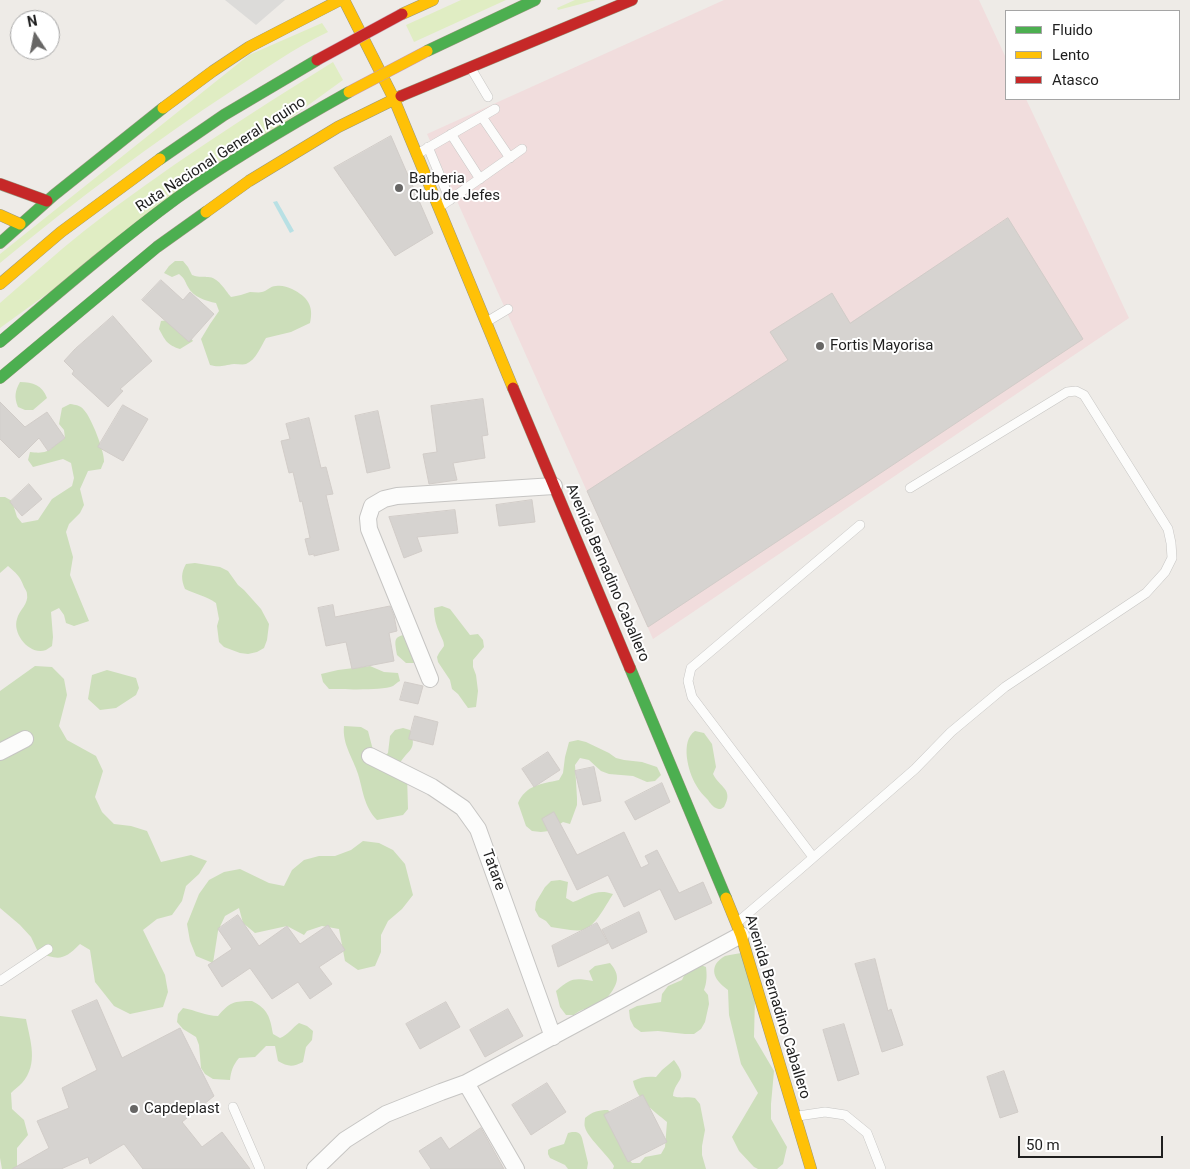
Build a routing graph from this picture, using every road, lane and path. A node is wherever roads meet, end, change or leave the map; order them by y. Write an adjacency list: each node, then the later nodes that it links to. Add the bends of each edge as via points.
1 (340, 0): 21 (main road, via 219,66)
2 (344, 0): 8 (main road, Avenida Bernadino Caballero)
3 (433, 0): 26 (main road, Ruta Nacional General Aquino, bridge, via 317,60 224,115 137,175)
4 (535, 0): 29 (main road, Ruta Nacional General Aquino, bridge, via 427,51 269,137 157,213)
5 (632, 0): 6 (main road)
6 (470, 67): 7 (lane); 8 (main road)
7 (488, 97)
8 (394, 99): 14 (main road, Avenida Bernadino Caballero); 30 (main road, via 338,127 249,181 157,247)
9 (496, 109): 10 (lane)
10 (482, 117): 11 (lane); 15 (lane)
11 (451, 134): 12 (lane); 16 (lane)
12 (428, 148): 14 (lane); 20 (lane)
13 (522, 149): 15 (lane)
14 (416, 154): 22 (main road, Avenida Bernadino Caballero)
15 (510, 158): 16 (lane)
16 (480, 179): 20 (lane)
17 (53, 181): 19 (main road)
18 (0, 184): 19 (main road)
19 (32, 200): 21 (main road)
20 (450, 200): 22 (lane)
21 (48, 201): 23 (main road)
22 (438, 208): 28 (main road, Avenida Bernadino Caballero)
23 (12, 218): 24 (main road); 25 (main road)
24 (0, 229)
25 (0, 243)
26 (0, 284)
27 (508, 309): 28 (lane)
28 (486, 323): 31 (main road, Avenida Bernadino Caballero)
29 (0, 342)
30 (0, 378)
31 (554, 486): 34 (street, via 398,496 372,506 369,528); 39 (main road, Avenida Bernadino Caballero)
32 (910, 488): 38 (lane, via 1067,392 1076,391 1084,395 1168,529 1172,558 1165,572 1146,593 1005,687)
33 (860, 525): 38 (lane, via 691,668 688,681 692,697)
34 (430, 679)
35 (25, 739): 36 (street)
36 (0, 752)
37 (370, 756): 42 (street, Tatare, via 432,787 463,808 478,829)
38 (814, 857): 39 (lane)
39 (739, 929): 42 (street); 45 (main road, Avenida Bernadino Caballero)
40 (48, 949): 41 (lane)
41 (0, 981)
42 (553, 1037): 43 (street)
43 (466, 1083): 47 (street, via 386,1114 345,1140); 48 (street)
44 (233, 1106): 46 (lane)
45 (796, 1116): 49 (main road, Avenida Bernadino Caballero); 50 (lane, via 825,1112 845,1114 867,1134)
46 (260, 1169)
47 (315, 1169)
48 (516, 1169)
49 (811, 1169)
50 (881, 1169)

